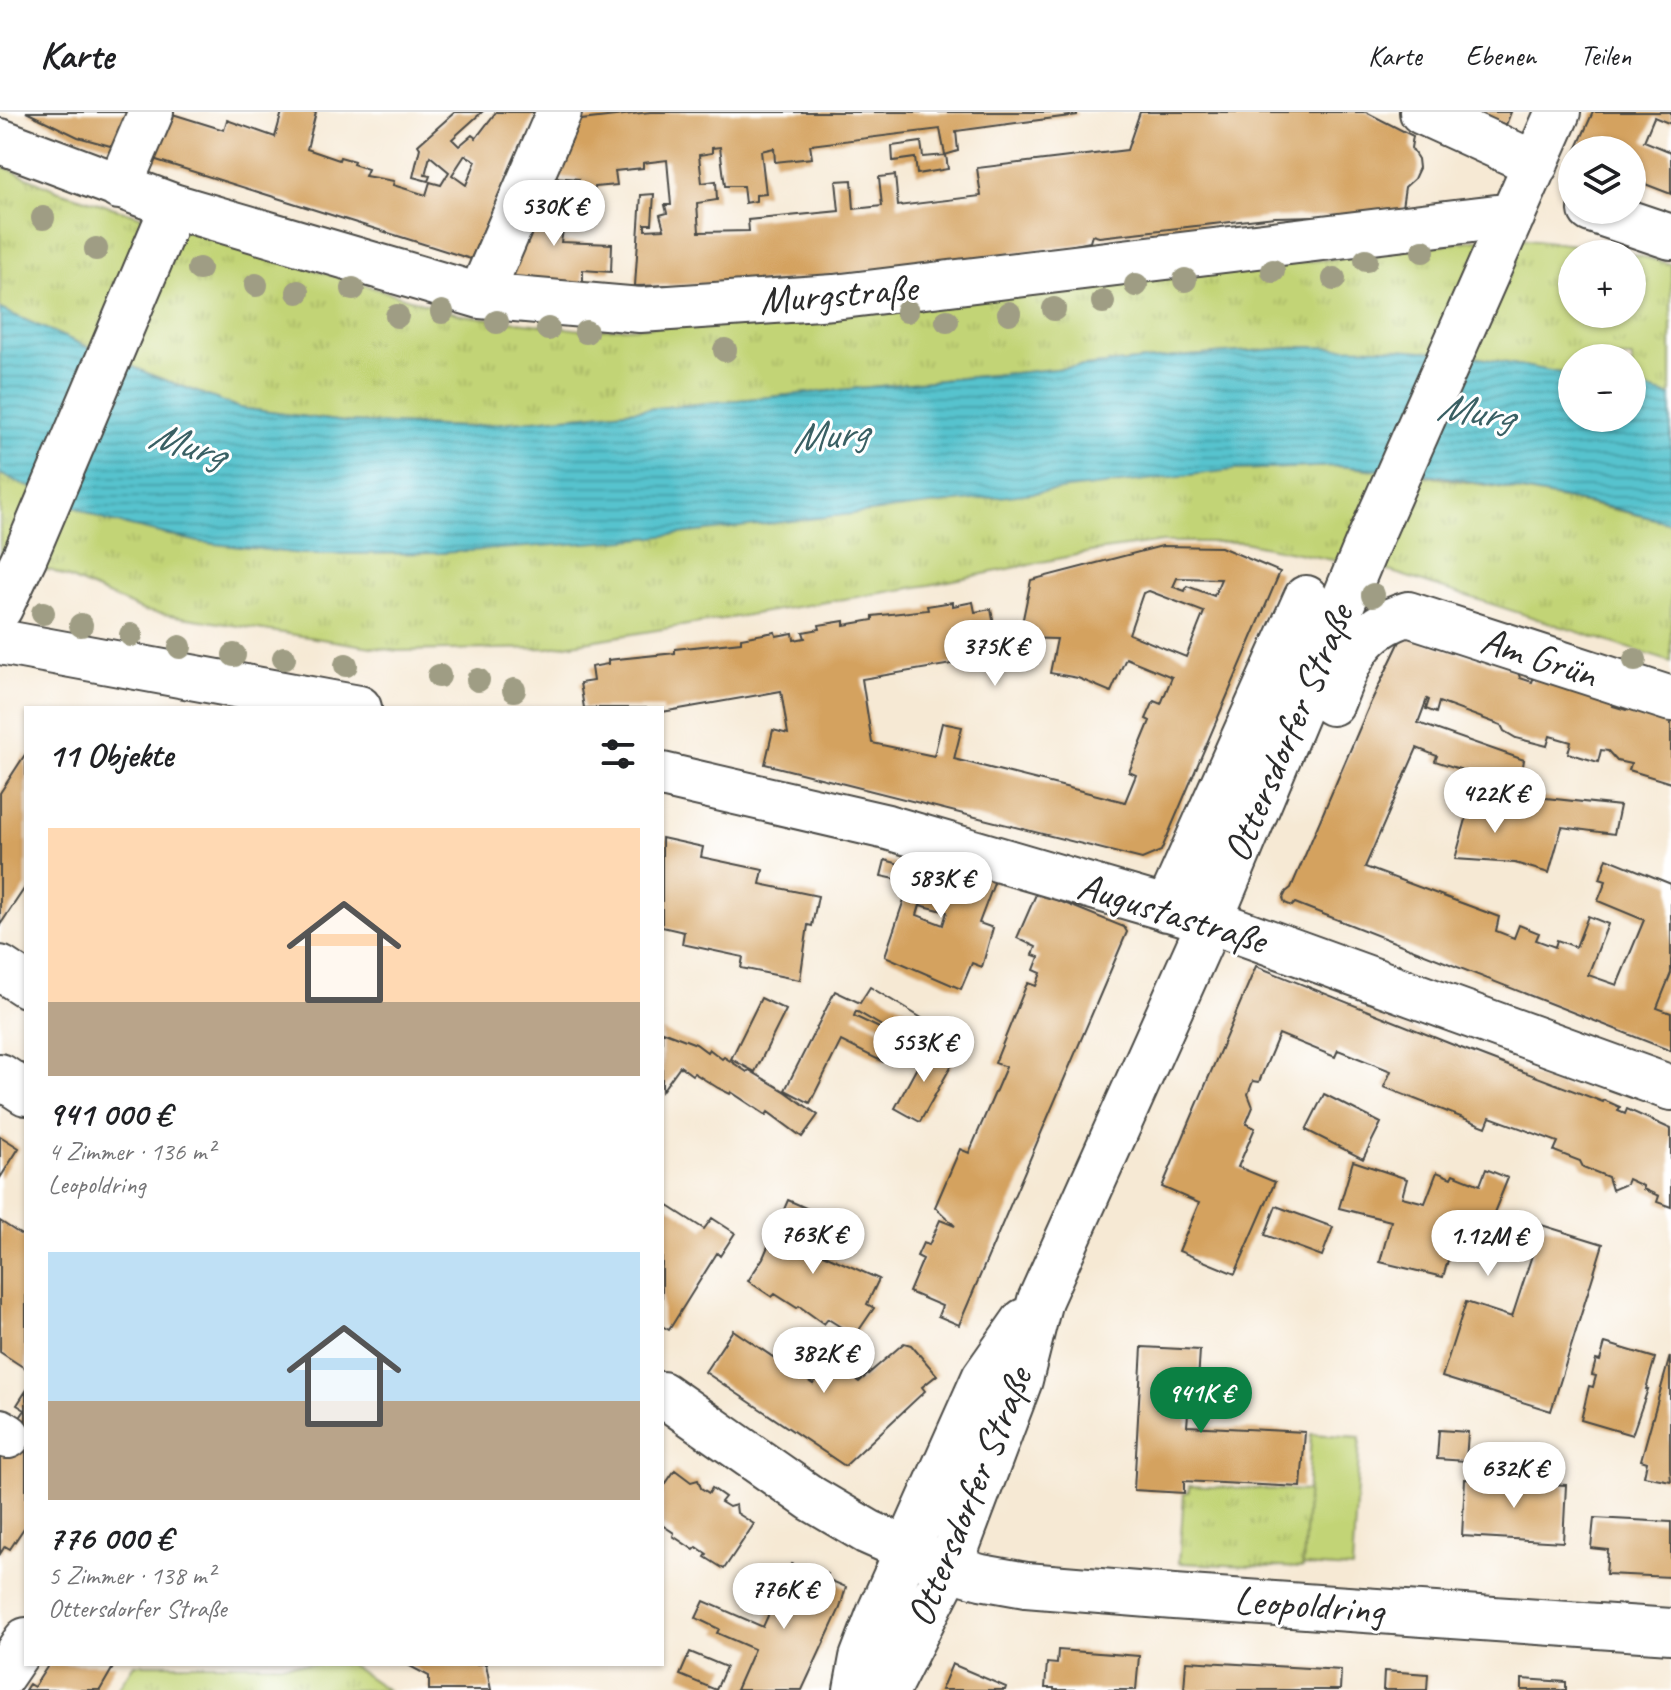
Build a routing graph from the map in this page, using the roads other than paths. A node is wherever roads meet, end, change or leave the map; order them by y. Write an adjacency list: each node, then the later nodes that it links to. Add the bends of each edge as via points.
1 (151, 112): 6 (street)
2 (559, 112): 12 (street)
3 (1422, 112): 7 (street)
4 (1558, 112): 7 (street, Ottersdorfer Straße)
5 (0, 141): 6 (street, Murgstraße)
6 (119, 187): 9 (street, Murgstraße)
7 (1525, 189): 8 (street, Murgstraße); 12 (street, Murgstraße, via 834,297 640,310); 21 (street, Ottersdorfer Straße, via 1367,545)
8 (1558, 199)
9 (173, 206): 12 (street, Murgstraße); 13 (street)
10 (1632, 224): 11 (street)
11 (1671, 237)
12 (480, 296)
13 (7, 594)
14 (1306, 598): 20 (street)
15 (1408, 614): 17 (street, Am Grün); 21 (street, Ottersdorfer Straße, via 1388,619 1359,645 1267,863)
16 (0, 642): 18 (street)
17 (1671, 699)
18 (348, 706)
19 (664, 775): 20 (street, Augustastraße, via 887,827)
20 (1167, 909): 21 (street, Augustastraße)
21 (1210, 921): 25 (street, Augustastraße); 27 (street, Ottersdorfer Straße)
22 (0, 968): 23 (street)
23 (24, 984)
24 (0, 1076): 26 (street)
25 (1671, 1088)
26 (24, 1092)
27 (1040, 1300): 29 (street, Ottersdorfer Straße, via 984,1378); 30 (street, Ottersdorfer Straße, via 1020,1380)
28 (664, 1395): 29 (street, Leopoldring, via 812,1499)
29 (906, 1551): 30 (street, Leopoldring); 34 (street, Ottersdorfer Straße, via 862,1658)
30 (949, 1568): 31 (street, Leopoldring, via 1026,1585); 35 (street, Ottersdorfer Straße)
31 (1671, 1631)
32 (24, 1643): 33 (street)
33 (0, 1678)
34 (856, 1690)
35 (887, 1690)

